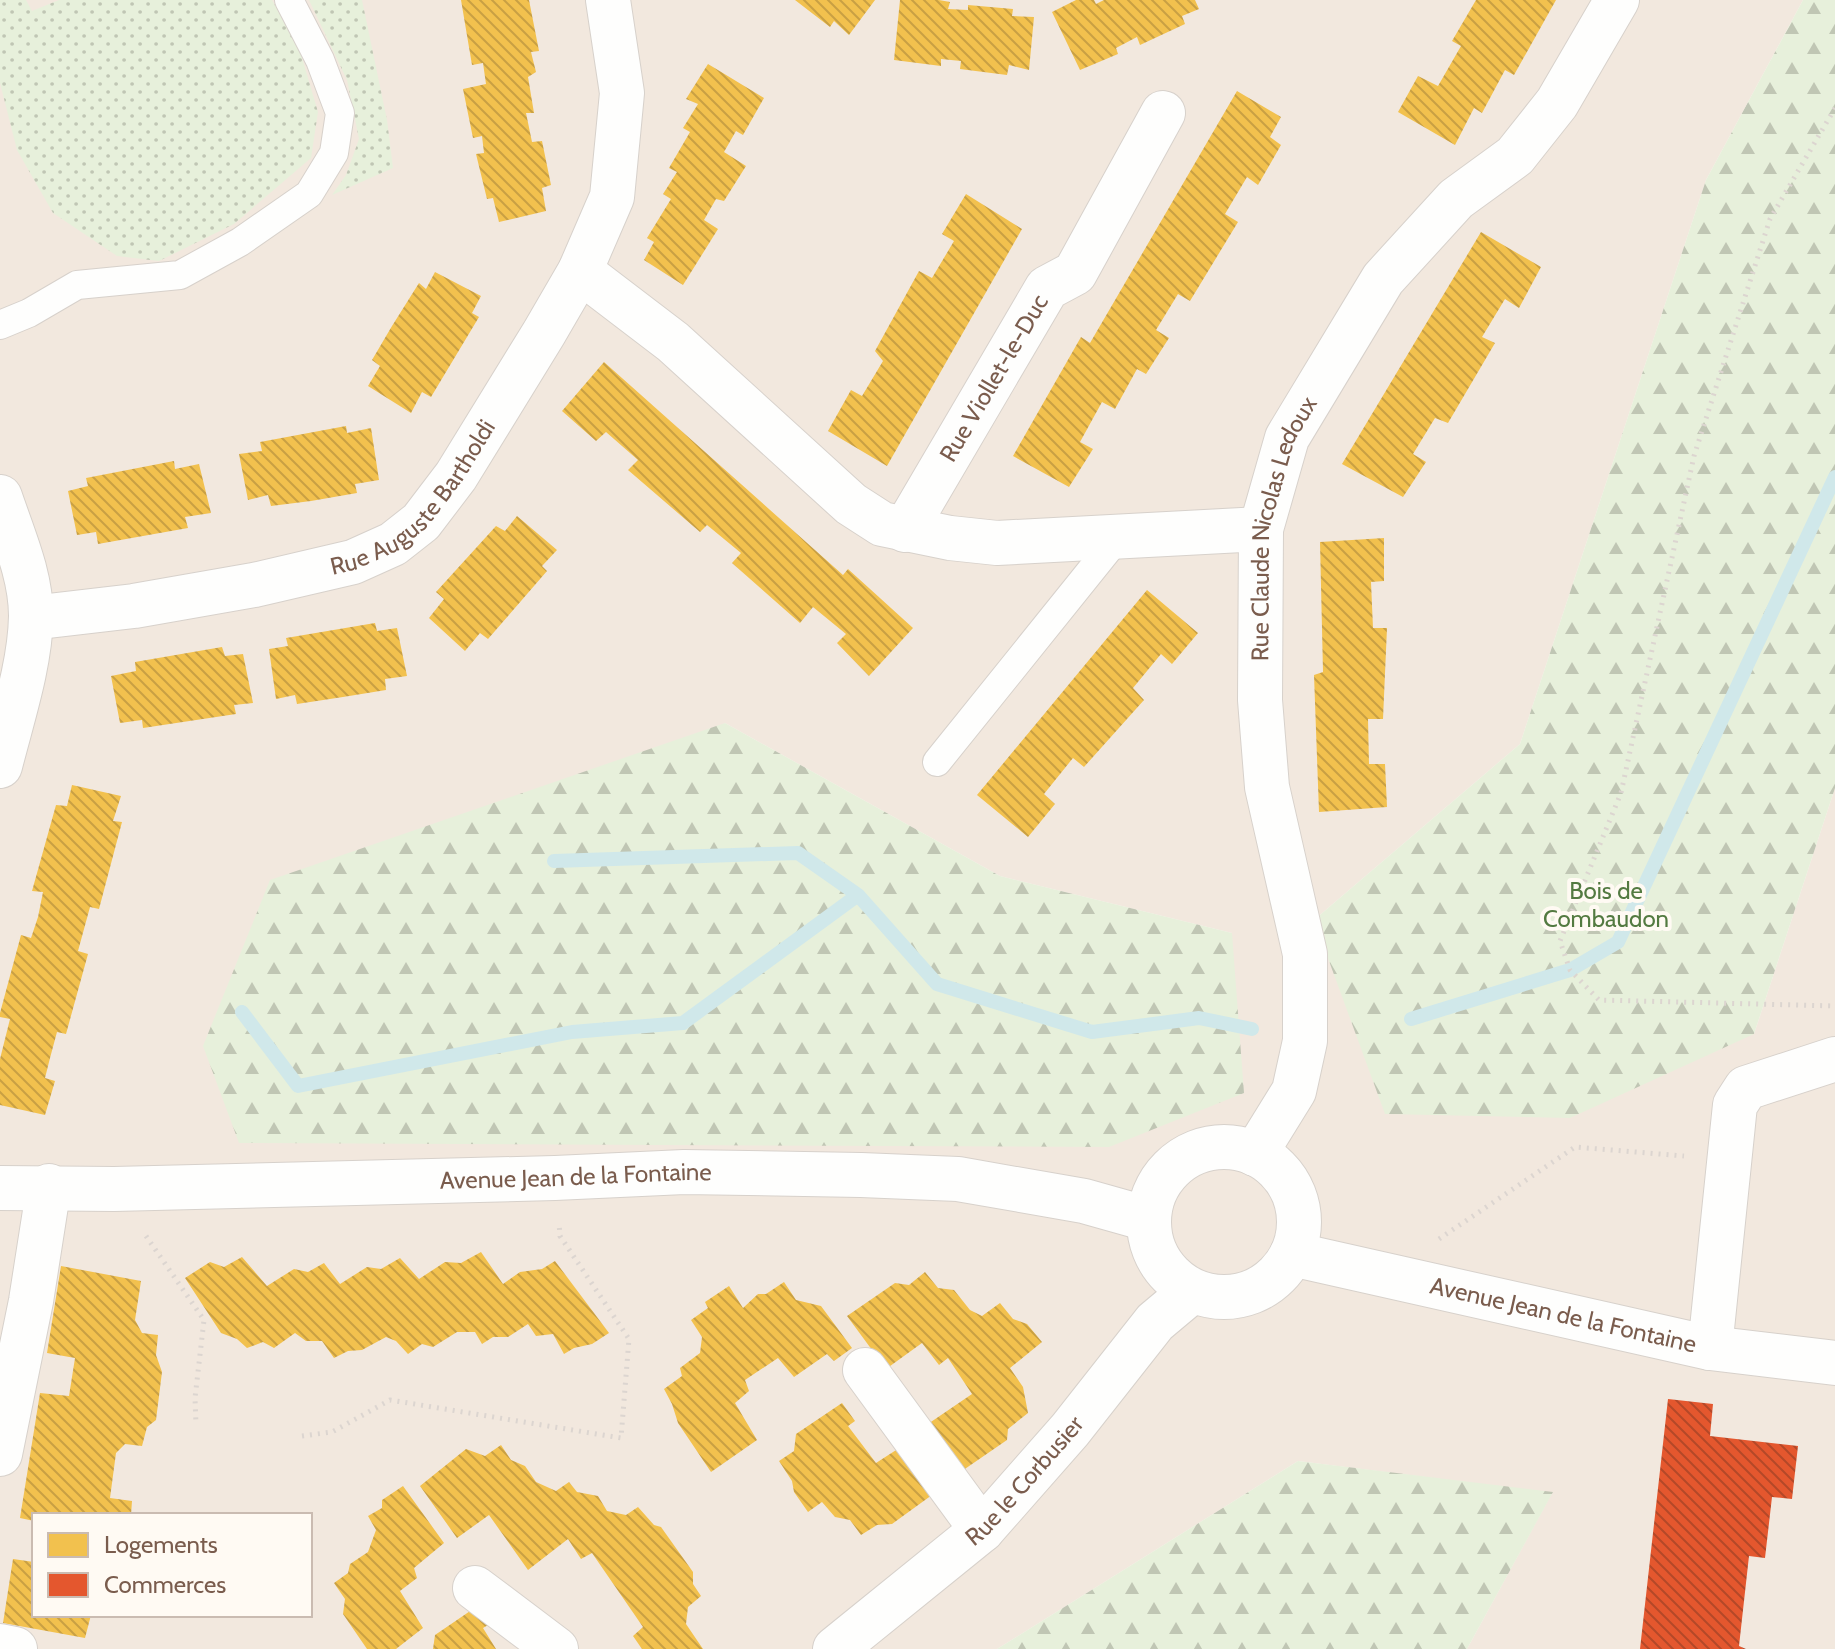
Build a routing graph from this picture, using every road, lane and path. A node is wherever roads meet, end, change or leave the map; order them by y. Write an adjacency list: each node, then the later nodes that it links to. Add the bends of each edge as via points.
1 (289, 0): 7 (lane, via 340,113 334,153 309,194 180,275 77,285)
2 (608, 0): 6 (street, Rue Auguste Bartholdi, via 622,93 612,197)
3 (1617, 0): 9 (street, Rue Claude Nicolas Ledoux, via 1557,103 1515,156 1456,199 1383,279 1287,438)
4 (1835, 108): 15 (path, via 1770,219 1694,456 1621,793 1560,941 1570,970 1599,1000)
5 (1163, 113): 10 (street, Rue Viollet-le-Duc, via 1075,273 1047,288)
6 (580, 271): 10 (street, via 673,342 851,504 882,524); 12 (street, Rue Auguste Bartholdi, via 456,476 421,522 393,544 353,562 254,585)
7 (0, 325)
8 (0, 497): 12 (street, via 23,561)
9 (1261, 529): 11 (street); 17 (street, Rue Claude Nicolas Ledoux, via 1260,700 1267,787 1305,954 1305,1041 1294,1091)
10 (905, 530): 11 (street, via 997,543)
11 (1118, 537): 13 (lane)
12 (31, 618): 14 (street)
13 (937, 762)
14 (0, 766)
15 (1835, 1006)
16 (1835, 1059): 18 (street, via 1746,1088 1735,1105)
17 (1255, 1154): 23 (street, via 1208,1149 1180,1161 1156,1189); 24 (street, via 1273,1165 1290,1186 1298,1210)
18 (1730, 1160): 25 (path, via 1575,1147 1439,1237); 27 (street)
19 (555, 1178): 22 (street, Avenue Jean de la Fontaine); 23 (street, Avenue Jean de la Fontaine, via 684,1172 958,1179 1084,1201); 31 (path, via 560,1236 629,1339 621,1438 390,1400 332,1432)
20 (49, 1186): 21 (street, Avenue Jean de la Fontaine); 22 (street, Avenue Jean de la Fontaine); 32 (street)
21 (0, 1188)
22 (114, 1189): 30 (path, via 204,1320)
23 (1148, 1219): 26 (street, via 1163,1267)
24 (1292, 1254): 25 (street, Avenue Jean de la Fontaine); 26 (street, via 1273,1279 1240,1296)
25 (1420, 1284): 27 (street, Avenue Jean de la Fontaine)
26 (1192, 1291): 33 (street, Rue le Corbusier, via 1155,1322)
27 (1710, 1348): 28 (street, Avenue Jean de la Fontaine)
28 (1835, 1363)
29 (865, 1370): 33 (street)
30 (196, 1425)
31 (302, 1436)
32 (0, 1454)
33 (982, 1530): 38 (street, Rue le Corbusier)
34 (475, 1588): 37 (street)
35 (0, 1646): 36 (street)
36 (15, 1649)
37 (556, 1649)
38 (835, 1649)

